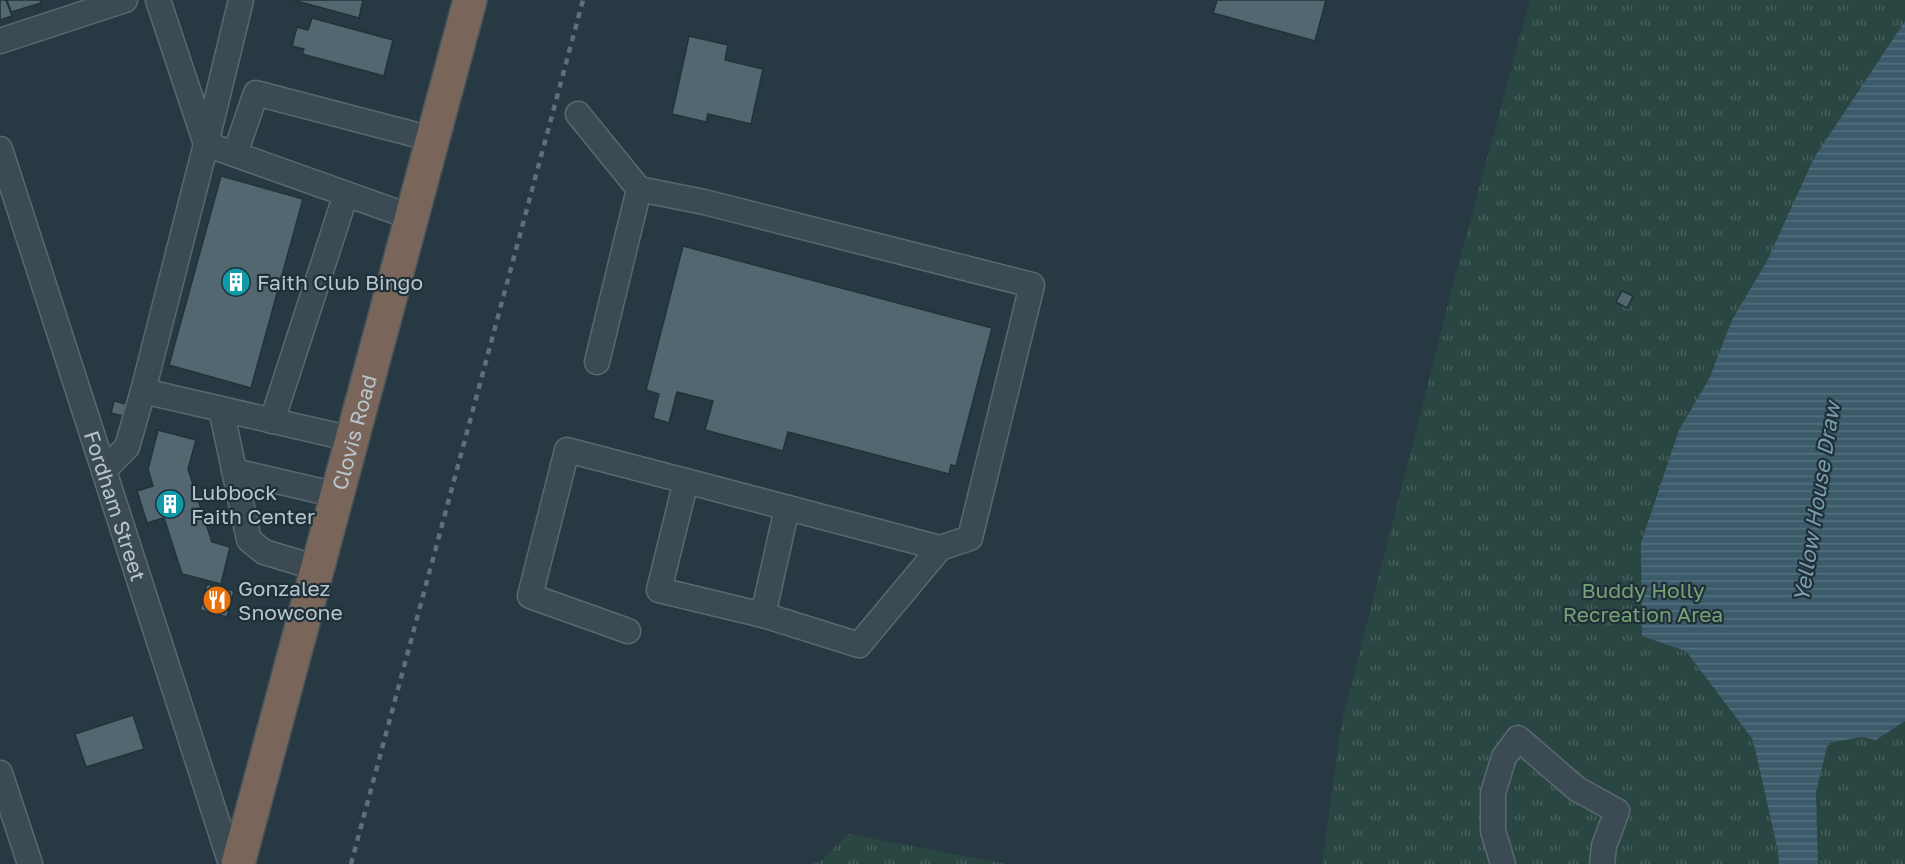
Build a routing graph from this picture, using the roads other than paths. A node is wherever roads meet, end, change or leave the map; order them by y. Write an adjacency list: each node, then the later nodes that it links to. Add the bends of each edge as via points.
1 (125, 0): 5 (street)
2 (158, 0): 8 (street)
3 (470, 0): 7 (highway, Clovis Road)
4 (238, 3): 8 (street)
5 (0, 40)
6 (578, 114): 11 (street)
7 (432, 140): 10 (street, via 256,93); 13 (highway, Clovis Road)
8 (206, 144): 10 (street); 15 (street)
9 (0, 149): 19 (street, Fordham Street)
10 (235, 154): 12 (street)
11 (639, 189): 14 (street); 24 (street, via 1032,285 970,537)
12 (346, 194): 13 (street); 17 (street)
13 (411, 217): 18 (highway, Clovis Road)
14 (597, 362)
15 (143, 391): 16 (street); 19 (street, via 127,447)
16 (221, 410): 17 (street); 20 (street)
17 (272, 421): 18 (street)
18 (352, 440): 22 (highway, Clovis Road)
19 (104, 470): 30 (street, Fordham Street)
20 (234, 471): 22 (street); 25 (street, via 249,540 264,552)
21 (686, 481): 23 (street); 26 (street, via 659,590); 27 (street, via 567,450 530,596)
22 (336, 495): 25 (highway, Clovis Road)
23 (787, 508): 24 (street); 26 (street)
24 (940, 548): 26 (street, via 859,645)
25 (317, 568): 31 (highway, Clovis Road)
26 (763, 615)
27 (628, 631)
28 (0, 773): 29 (street)
29 (30, 864)
30 (231, 864)
31 (238, 864)
32 (1503, 864): 33 (street, via 1493,831 1493,793 1504,757 1518,738 1577,789 1617,812 1604,846)
33 (1602, 864)

